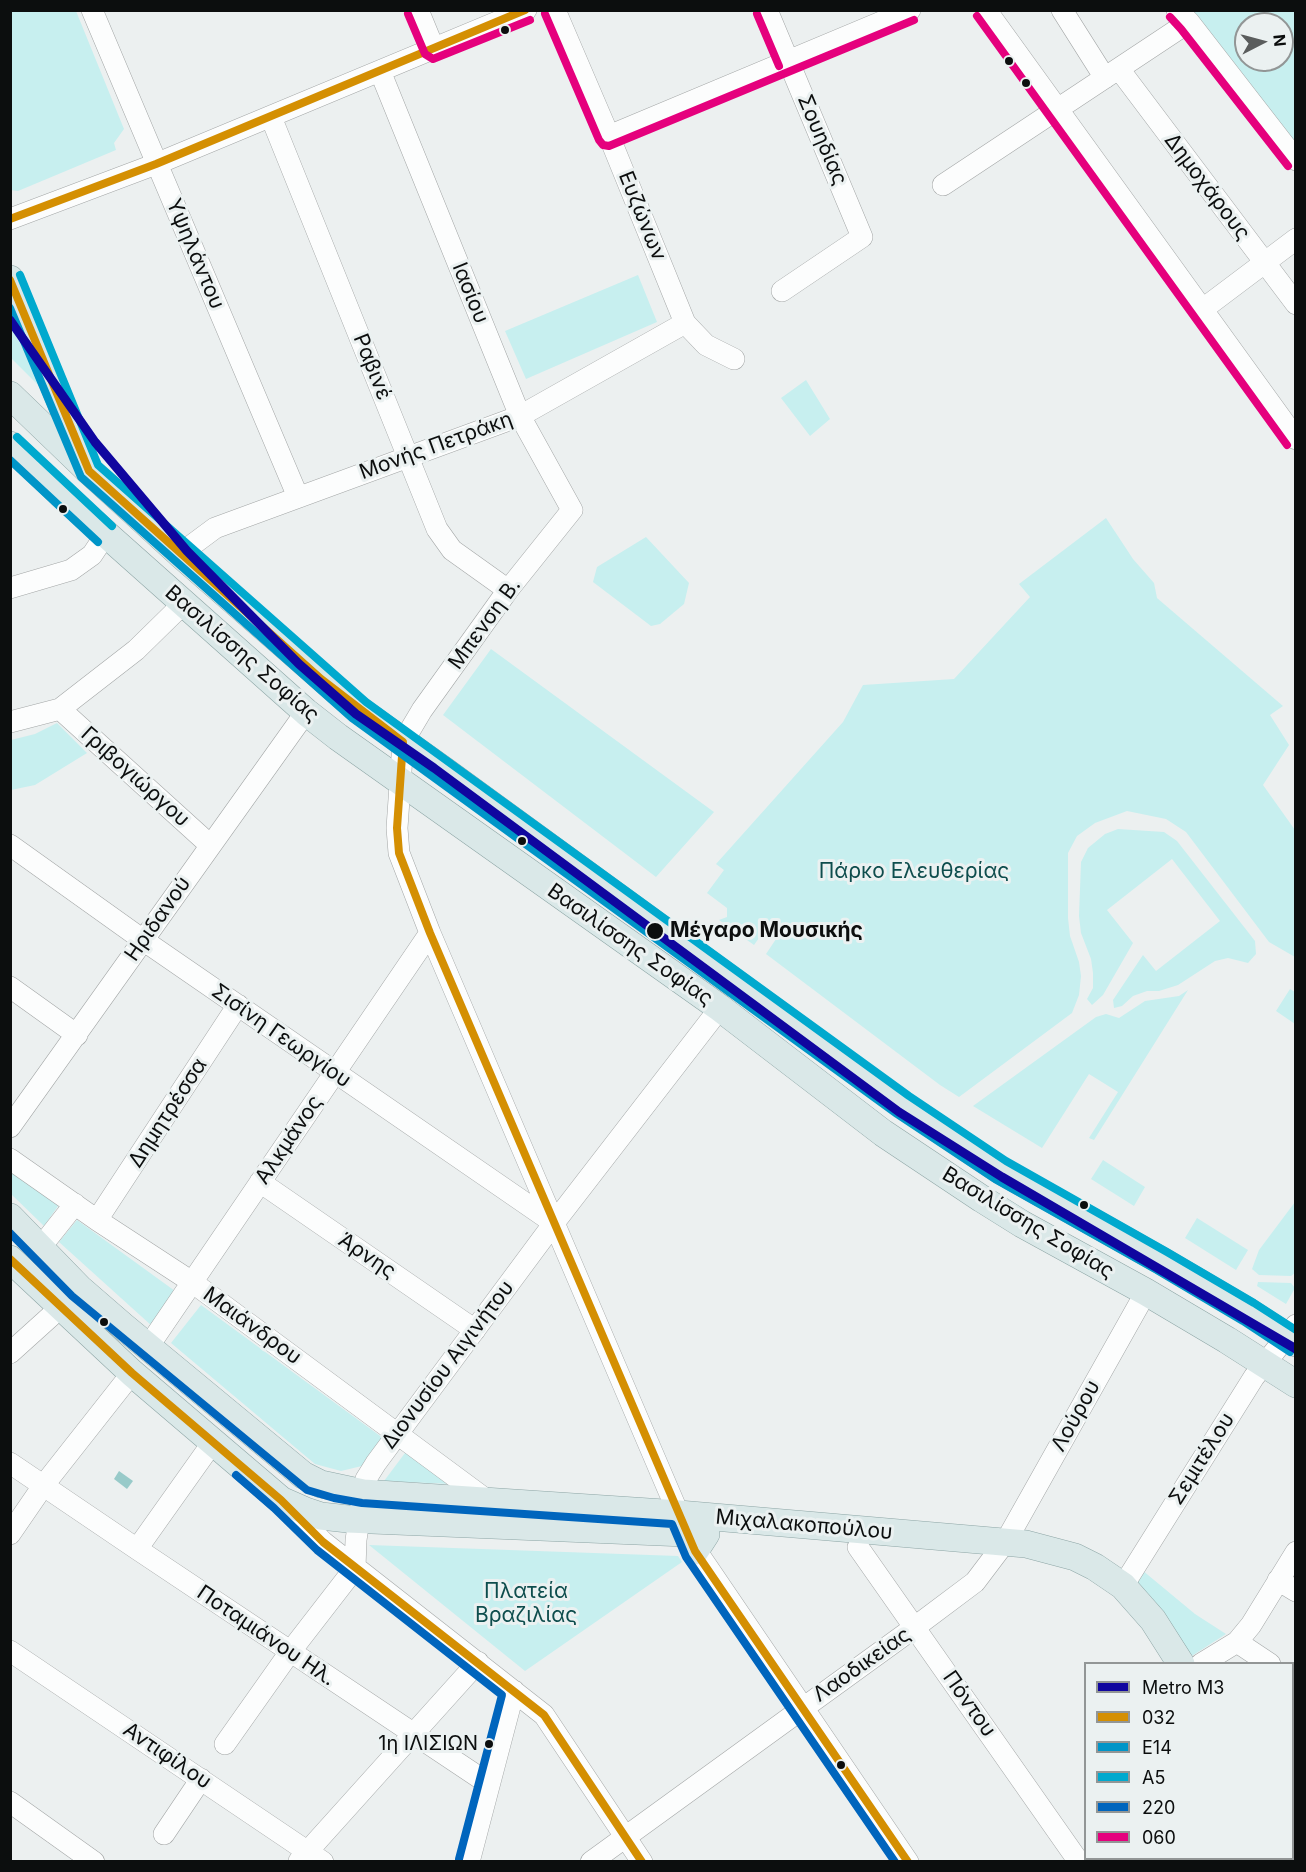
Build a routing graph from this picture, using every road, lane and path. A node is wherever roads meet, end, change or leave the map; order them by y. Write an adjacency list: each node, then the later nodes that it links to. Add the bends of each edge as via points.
1 (92, 10): 18 (street, Υψηλάντου)
2 (418, 10): 10 (street)
3 (526, 10): 10 (street)
4 (555, 10): 16 (street, Ευζώνων)
5 (767, 10): 11 (street, Σουηδίας)
6 (910, 10): 11 (street)
7 (986, 10): 14 (street)
8 (1062, 10): 13 (street, Δημοχάρους)
9 (1183, 16): 13 (street); 17 (street)
10 (434, 49): 12 (street)
11 (789, 62): 16 (street); 24 (street, Σουηδίας, via 862,237)
12 (380, 71): 15 (street); 30 (street, Ιασίου)
13 (1112, 74): 14 (street); 22 (street, Δημοχάρους)
14 (1057, 111): 19 (street); 26 (street)
15 (271, 117): 18 (street); 33 (street, Ραβινέ)
16 (609, 136): 27 (street, Ευζώνων)
17 (1296, 160)
18 (156, 164): 20 (street); 35 (street, Υψηλάντου)
19 (943, 186)
20 (10, 219)
21 (1296, 239): 22 (street)
22 (1264, 262): 25 (street, Δημοχάρους); 26 (street)
23 (10, 279): 34 (main road)
24 (782, 291)
25 (1296, 304)
26 (1203, 309): 31 (street)
27 (685, 323): 28 (street, via 706,345); 30 (street, Μονής Πετράκη)
28 (734, 359)
29 (10, 395): 34 (main road, Βασιλίσσης Σοφίας)
30 (520, 416): 33 (street, Μονής Πετράκη); 36 (street, Ιασίου)
31 (1296, 439)
32 (10, 445): 37 (main road, Βασιλίσσης Σοφίας)
33 (408, 456): 35 (street, Μονής Πετράκη); 40 (street, Ραβινέ, via 437,529 452,550)
34 (89, 471): 38 (main road, Βασιλίσσης Σοφίας)
35 (298, 497): 38 (street, Μονής Πετράκη, via 215,528)
36 (572, 510): 40 (street, Μπενση Β.)
37 (106, 534): 39 (street, via 92,555 71,570); 41 (main road, Βασιλίσσης Σοφίας)
38 (180, 554): 45 (main road, Βασιλίσσης Σοφίας, via 321,679)
39 (10, 588)
40 (508, 590): 45 (street, Μπενση Β.)
41 (184, 603): 42 (street, via 136,650); 43 (main road, Βασιλίσσης Σοφίας)
42 (60, 709): 44 (street); 48 (street, Γριβογιώργου)
43 (306, 712): 46 (main road, Βασιλίσσης Σοφίας); 48 (street, Ηριδανού)
44 (10, 722)
45 (403, 742): 46 (street); 69 (main road, Βασιλίσσης Σοφίας, via 903,1105 1000,1170)
46 (400, 781): 49 (street, via 399,853); 53 (main road, Βασιλίσσης Σοφίας)
47 (10, 845): 50 (street, Σισίνη Γεωργίου)
48 (210, 845): 50 (street, Ηριδανού)
49 (430, 933): 55 (street, Αλκμάνος); 62 (street)
50 (143, 940): 52 (street, Σισίνη Γεωργίου); 54 (street, Ηριδανού)
51 (10, 987): 54 (street)
52 (238, 1005): 55 (street, Σισίνη Γεωργίου); 61 (street, Δημητρέσσα)
53 (720, 1008): 62 (street, Διονυσίου Αιγινήτου); 66 (main road, Βασιλίσσης Σοφίας, via 883,1133 1022,1224)
54 (77, 1035): 56 (street, Ηριδανού)
55 (334, 1073): 58 (street, Αλκμάνος); 62 (street, Σισίνη Γεωργίου)
56 (10, 1127)
57 (10, 1159): 59 (street, Μαιάνδρου)
58 (260, 1182): 65 (street, Αλκμάνος); 68 (street, Άρνης)
59 (75, 1204): 61 (street, Μαιάνδρου); 63 (street)
60 (10, 1217): 63 (main road, Μιχαλακοπούλου)
61 (98, 1220): 65 (street, Μαιάνδρου)
62 (554, 1223): 68 (street, Διονυσίου Αιγινήτου); 82 (street)
63 (40, 1248): 70 (main road, Μιχαλακοπούλου, via 79,1288)
64 (10, 1259): 67 (main road, Μιχαλακοπούλου)
65 (192, 1282): 70 (street, Αλκμάνος); 75 (street, Μαιάνδρου)
66 (1146, 1292): 72 (main road, Βασιλίσσης Σοφίας); 85 (street, Λούρου)
67 (61, 1307): 71 (street); 73 (main road, Μιχαλακοπούλου)
68 (475, 1330): 75 (street, Διονυσίου Αιγινήτου)
69 (1293, 1335): 72 (street, Σεμιτέλου)
70 (148, 1347): 81 (main road, Μιχαλακοπούλου, via 303,1475)
71 (10, 1353)
72 (1259, 1370): 74 (main road, Βασιλίσσης Σοφίας); 89 (street, Σεμιτέλου)
73 (132, 1372): 76 (main road, Μιχαλακοπούλου); 78 (street)
74 (1296, 1383)
75 (397, 1434): 80 (street, Μαιάνδρου); 81 (street, Διονυσίου Αιγινήτου, via 366,1479)
76 (213, 1442): 79 (main road, Μιχαλακοπούλου); 86 (street)
77 (10, 1463): 78 (street, Ποταμιάνου Ηλ.)
78 (43, 1486): 83 (street); 86 (street, Ποταμιάνου Ηλ.)
79 (281, 1500): 81 (main road, Μιχαλακοπούλου, via 321,1516); 88 (street, Μιχαλακοπούλου)
80 (488, 1501): 81 (main road, Μιχαλακοπούλου); 82 (main road, Μιχαλακοπούλου)
81 (361, 1506): 82 (main road, Μιχαλακοπούλου); 88 (street, Διονυσίου Αιγινήτου)
82 (692, 1533): 84 (main road, Μιχαλακοπούλου); 85 (main road, Μιχαλακοπούλου); 101 (street)
83 (10, 1534)
84 (858, 1547): 85 (main road, Μιχαλακοπούλου); 91 (street, Πόντου)
85 (1000, 1549): 89 (main road, Μιχαλακοπούλου, via 1053,1550 1095,1567); 91 (street, Λαοδικείας, via 975,1582); 96 (main road, Μιχαλακοπούλου, via 1099,1590 1122,1611)
86 (137, 1550): 94 (street, Ποταμιάνου Ηλ.)
87 (1296, 1552): 90 (street)
88 (355, 1568): 94 (street); 95 (street, Μιχαλακοπούλου)
89 (1123, 1586): 97 (main road, Μιχαλακοπούλου, via 1153,1620)
90 (1287, 1586): 92 (street)
91 (915, 1627): 101 (street, Λαοδικείας); 115 (street, Πόντου)
92 (1237, 1642): 98 (street); 99 (street)
93 (10, 1651): 104 (street, Αντιφίλου)
94 (290, 1652): 102 (street, Ποταμιάνου Ηλ.); 103 (street)
95 (478, 1662): 100 (street, Μιχαλακοπούλου); 102 (street)
96 (1159, 1662)
97 (1179, 1662)
98 (1205, 1662)
99 (1267, 1662)
100 (514, 1691): 105 (street); 108 (street, Μιχαλακοπούλου, via 544,1715)
101 (802, 1707): 108 (street, Λαοδικείας); 114 (street)
102 (412, 1734): 105 (street, Ποταμιάνου Ηλ.); 109 (street)
103 (225, 1744)
104 (201, 1779): 107 (street); 109 (street, Αντιφίλου)
105 (489, 1784): 111 (street)
106 (10, 1802): 110 (street)
107 (164, 1834)
108 (626, 1837): 112 (street, Λαοδικείας); 113 (street, Μιχαλακοπούλου)
109 (310, 1858)
110 (94, 1862)
111 (469, 1862)
112 (591, 1862)
113 (642, 1862)
114 (909, 1862)
115 (1079, 1862)

